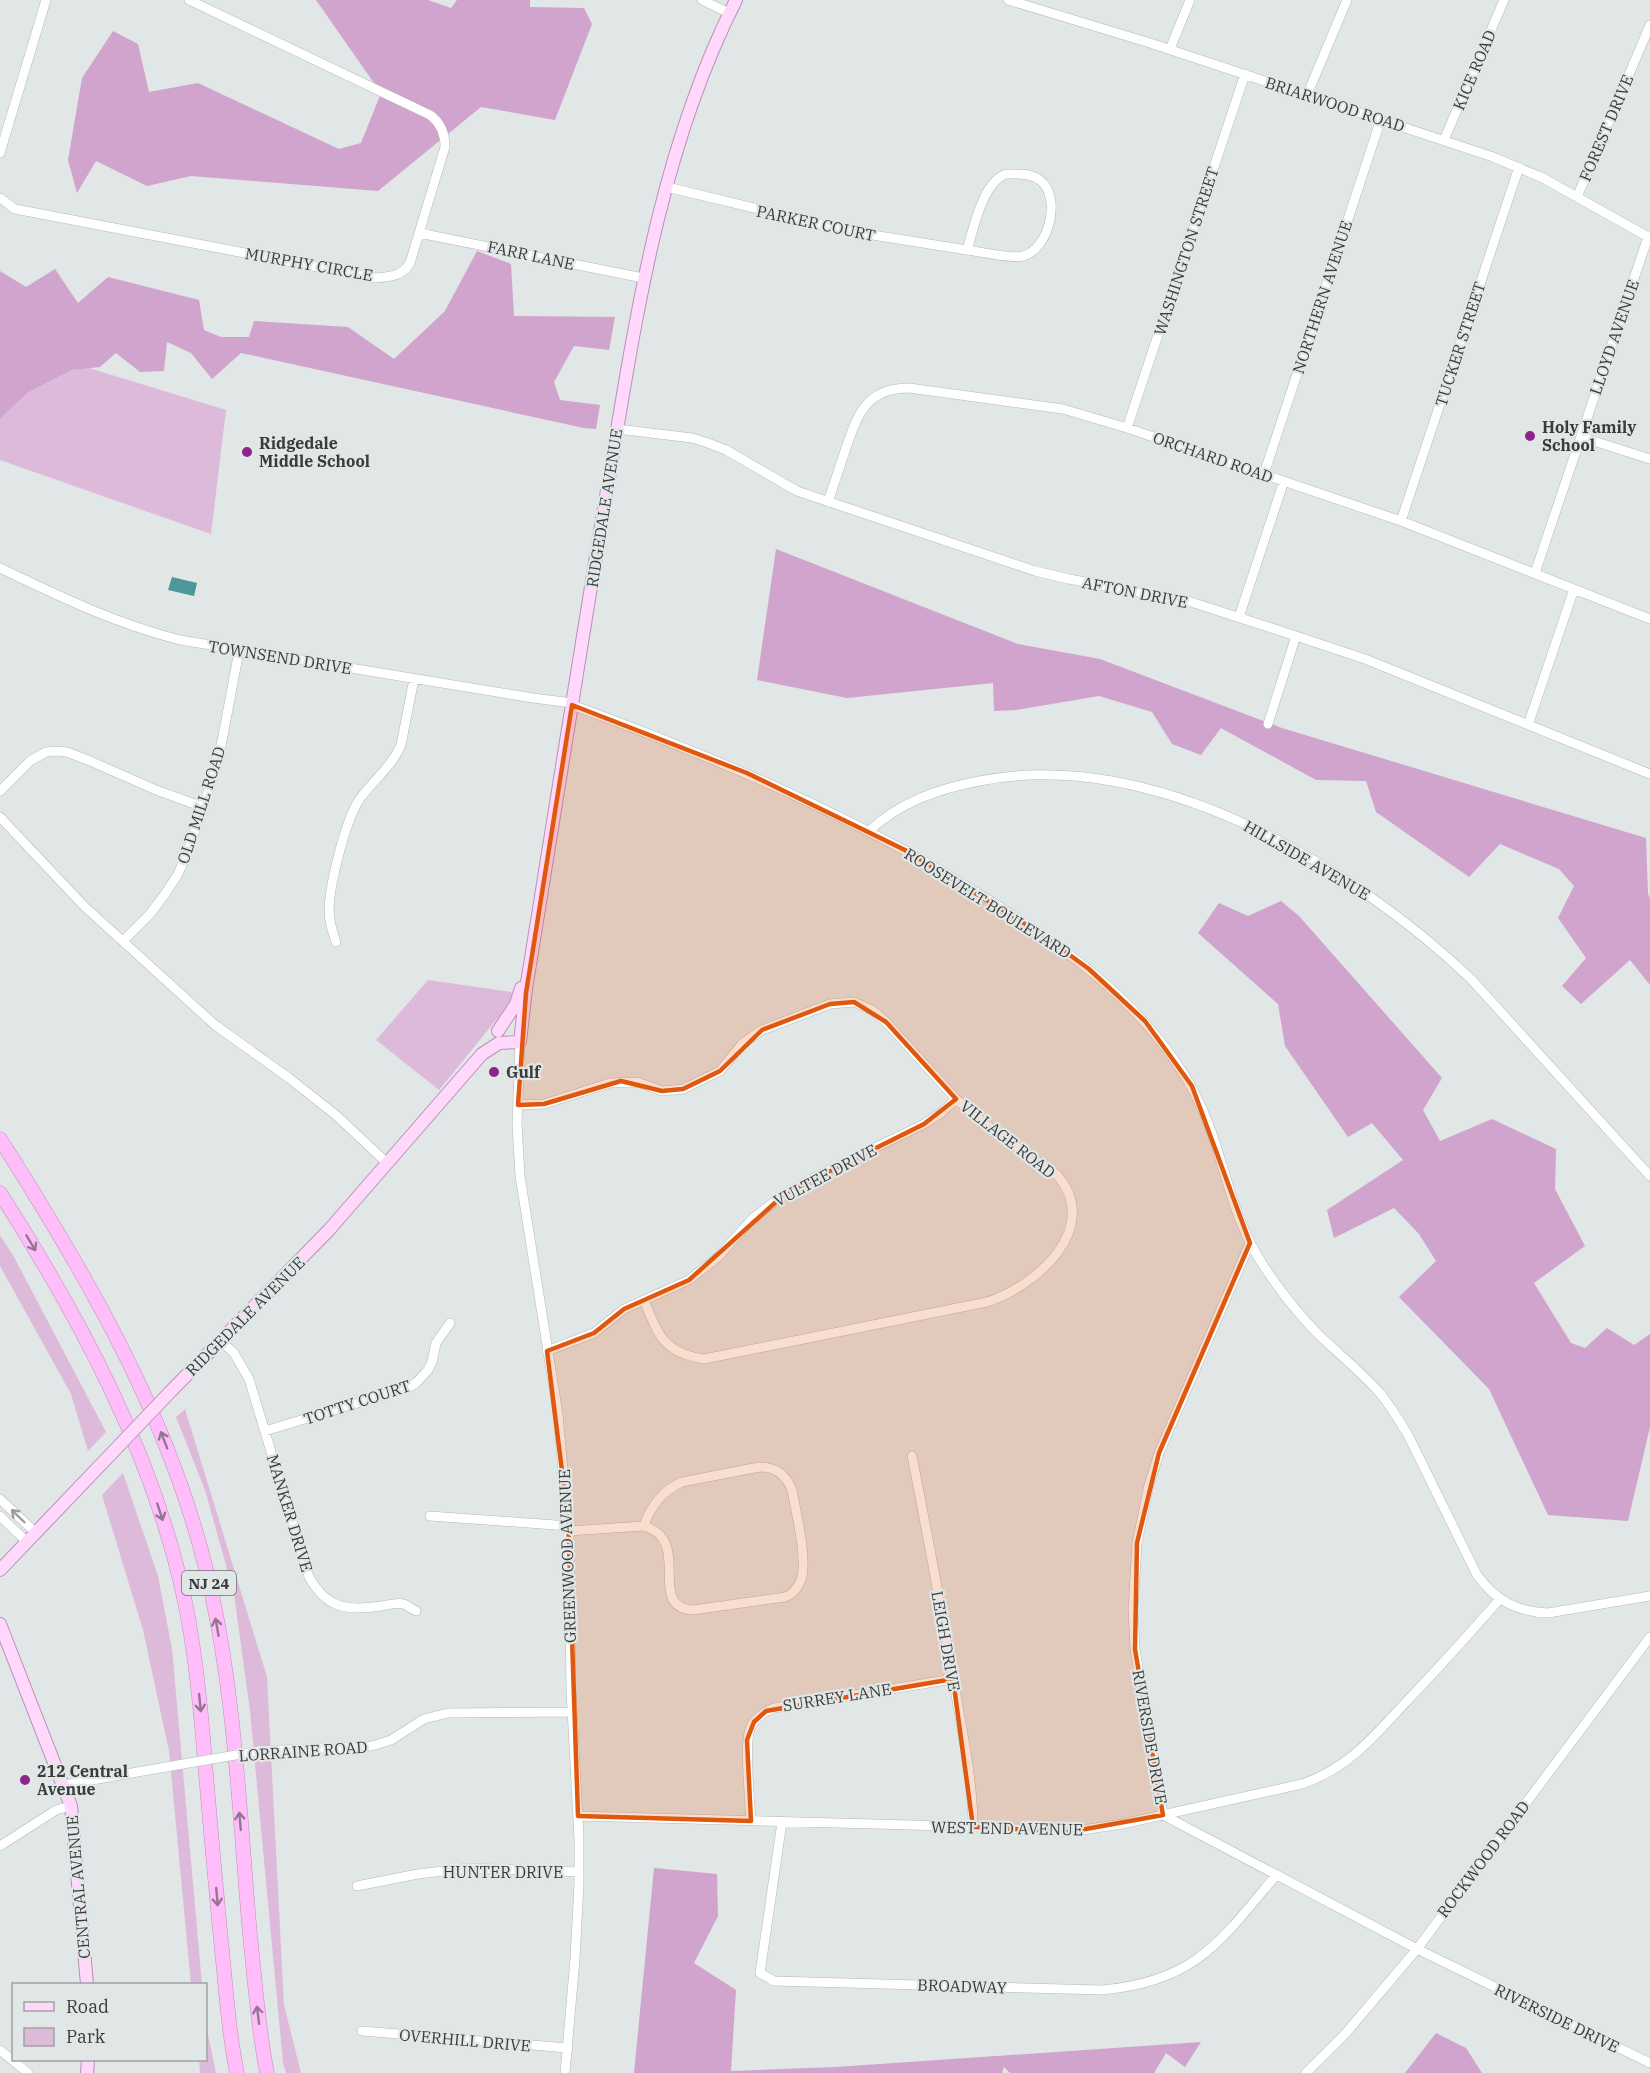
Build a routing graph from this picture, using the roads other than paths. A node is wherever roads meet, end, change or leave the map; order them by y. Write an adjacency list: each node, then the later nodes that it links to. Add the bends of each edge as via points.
1 (46, 0): 17 (street)
2 (189, 0): 22 (street, MURPHY CIRCLE, via 434,118 443,131 444,147)
3 (702, 0): 10 (street)
4 (736, 0): 10 (main road, RIDGEDALE AVENUE)
5 (1008, 0): 9 (street, BRIARWOOD ROAD)
6 (1190, 0): 12 (street)
7 (1347, 0): 14 (street)
8 (1504, 0): 16 (street, KICE ROAD)
9 (1032, 3): 12 (street, BRIARWOOD ROAD)
10 (729, 13): 19 (main road, RIDGEDALE AVENUE, via 689,109)
11 (1650, 25): 20 (street, FOREST DRIVE)
12 (1170, 49): 13 (street, BRIARWOOD ROAD)
13 (1245, 74): 14 (street, BRIARWOOD ROAD); 26 (street, WASHINGTON STREET)
14 (1307, 95): 15 (street, BRIARWOOD ROAD)
15 (1381, 120): 16 (street, BRIARWOOD ROAD); 30 (street, NORTHERN AVENUE)
16 (1444, 140): 18 (street, BRIARWOOD ROAD)
17 (0, 153)
18 (1519, 167): 20 (street, BRIARWOOD ROAD); 33 (street, TUCKER STREET)
19 (667, 187): 24 (street, PARKER COURT, via 854,232); 25 (main road, RIDGEDALE AVENUE)
20 (1577, 197): 23 (street, BRIARWOOD ROAD)
21 (0, 198): 22 (street, MURPHY CIRCLE, via 15,209 375,278 394,276 407,269)
22 (419, 232): 25 (street, FARR LANE)
23 (1649, 237): 28 (street, LLOYD AVENUE)
24 (967, 250): 24 (street, PARKER COURT, via 1017,257 1035,249 1046,232 1051,211 1043,182 1016,174 995,180)
25 (643, 278): 27 (main road, RIDGEDALE AVENUE)
26 (1127, 428): 30 (street, ORCHARD ROAD); 32 (street, ORCHARD ROAD, via 1063,409 909,388 886,391 869,402 856,418)
27 (617, 429): 32 (street, AFTON DRIVE, via 708,443 787,487); 42 (main road, RIDGEDALE AVENUE)
28 (1581, 437): 29 (street); 35 (street, LLOYD AVENUE)
29 (1650, 459)
30 (1264, 474): 31 (street, ORCHARD ROAD)
31 (1284, 481): 33 (street, ORCHARD ROAD); 37 (street)
32 (828, 502): 37 (street, AFTON DRIVE, via 1035,571 1191,602)
33 (1401, 521): 35 (street, ORCHARD ROAD)
34 (0, 568): 40 (street, TOWNSEND DRIVE, via 64,600 125,624)
35 (1535, 573): 36 (street, ORCHARD ROAD)
36 (1574, 589): 38 (street, ORCHARD ROAD); 44 (street)
37 (1239, 617): 39 (street, AFTON DRIVE)
38 (1650, 619)
39 (1296, 636): 43 (street); 44 (street, AFTON DRIVE, via 1365,659)
40 (239, 651): 41 (street, TOWNSEND DRIVE); 47 (street, OLD MILL ROAD, via 222,741)
41 (414, 679): 42 (street, TOWNSEND DRIVE); 51 (street, via 397,754 351,815 329,900 329,919)
42 (572, 704): 49 (street, ROOSEVELT BOULEVARD, via 704,755); 52 (main road, RIDGEDALE AVENUE)
43 (1268, 724)
44 (1528, 725): 45 (street, AFTON DRIVE)
45 (1650, 774)
46 (0, 791): 47 (street, via 30,760 57,751)
47 (203, 807): 50 (street, OLD MILL ROAD, via 178,874 150,914)
48 (0, 817): 50 (street, via 84,906)
49 (869, 831): 61 (street, HILLSIDE AVENUE, via 898,809 937,791 989,779 1040,774 1118,782 1161,792 1237,821 1357,886 1450,959); 63 (street, ROOSEVELT BOULEVARD, via 966,885 1037,931 1134,1009 1192,1086)
50 (123, 941): 60 (street, via 215,1025 329,1110)
51 (336, 942)
52 (528, 980): 53 (main road, RIDGEDALE AVENUE); 54 (main road, RIDGEDALE AVENUE)
53 (522, 1028): 54 (main road); 55 (main road, RIDGEDALE AVENUE)
54 (498, 1030): 56 (main road, RIDGEDALE AVENUE, via 482,1047)
55 (520, 1042): 56 (main road, RIDGEDALE AVENUE, via 499,1043); 58 (street, GREENWOOD AVENUE)
56 (482, 1054): 60 (main road, RIDGEDALE AVENUE)
57 (956, 1099): 58 (street, VILLAGE ROAD, via 886,1022 863,1004 843,1002 762,1030 742,1044 720,1071 683,1089 662,1091 621,1081 544,1104); 64 (street, VULTEE DRIVE, via 924,1124 786,1193 753,1218 704,1269); 64 (street, VILLAGE ROAD, via 1057,1175 1072,1202 1072,1220 1064,1243 1046,1265 1013,1291 987,1302 704,1359 681,1352 662,1339)
58 (518, 1106): 67 (street, GREENWOOD AVENUE, via 520,1176)
59 (0, 1139): 106 (highway, NJ 24, one-way to 59, via 257,2007 224,1666 197,1536 178,1476 130,1365 70,1254)
60 (388, 1164): 66 (main road, RIDGEDALE AVENUE)
61 (1650, 1176)
62 (0, 1193): 105 (highway, NJ 24, one-way to 105, via 44,1264 104,1377 132,1435 171,1545 195,1662 222,1956)
63 (1250, 1243): 79 (street, ROOSEVELT BOULEVARD, via 1300,1314 1363,1375 1396,1416 1477,1575); 87 (street, RIVERSIDE DRIVE, via 1159,1453 1137,1543 1133,1609 1136,1649)
64 (644, 1300): 67 (street, VULTEE DRIVE, via 624,1309 594,1333)
65 (450, 1323): 68 (street, TOTTY COURT, via 436,1343 428,1370 410,1387)
66 (220, 1340): 68 (street, MANKER DRIVE, via 234,1353 249,1379); 75 (main road, RIDGEDALE AVENUE, bridge)
67 (548, 1351): 74 (street, GREENWOOD AVENUE)
68 (265, 1431): 80 (street, MANKER DRIVE, via 309,1577 321,1594 347,1609 398,1603)
69 (912, 1456): 83 (street, LEIGH DRIVE)
70 (0, 1498): 75 (street, one-way to 70)
71 (0, 1516): 76 (street)
72 (430, 1516): 74 (street)
73 (644, 1526): 73 (street, via 664,1538 670,1560 669,1589 676,1604 686,1610 785,1597 801,1582 803,1563 792,1490 784,1476 772,1468 759,1467 674,1485 653,1508); 74 (street)
74 (569, 1529): 84 (street, GREENWOOD AVENUE)
75 (36, 1533): 76 (main road, RIDGEDALE AVENUE)
76 (27, 1542): 77 (main road, RIDGEDALE AVENUE)
77 (0, 1570)
78 (1650, 1596): 79 (street, ROOSEVELT BOULEVARD, via 1548,1613 1523,1610)
79 (1500, 1599): 87 (street, WEST END AVENUE, via 1356,1754 1331,1773 1302,1784)
80 (416, 1611)
81 (0, 1624): 85 (main road, CENTRAL AVENUE)
82 (1650, 1637): 96 (street, ROCKWOOD ROAD)
83 (953, 1679): 89 (street, SURREY LANE, via 765,1711 753,1722 747,1740); 91 (street, LEIGH DRIVE)
84 (572, 1712): 85 (street, LORRAINE ROAD, bridge, via 448,1713 424,1719 391,1740 372,1746 259,1751); 88 (street, GREENWOOD AVENUE)
85 (64, 1785): 86 (main road, CENTRAL AVENUE)
86 (71, 1806): 92 (street, via 56,1810); 97 (main road, CENTRAL AVENUE)
87 (1163, 1815): 91 (street, WEST END AVENUE, via 1069,1832); 94 (street, RIVERSIDE DRIVE)
88 (578, 1816): 89 (street, WEST END AVENUE); 93 (street, GREENWOOD AVENUE)
89 (751, 1821): 90 (street, WEST END AVENUE)
90 (782, 1822): 91 (street, WEST END AVENUE); 94 (street, BROADWAY, via 760,1973 774,1981 1102,1990 1141,1985 1180,1970 1210,1950)
91 (973, 1827)
92 (0, 1846)
93 (579, 1872): 95 (street, HUNTER DRIVE, via 451,1869); 99 (street, GREENWOOD AVENUE)
94 (1276, 1875): 96 (street, RIVERSIDE DRIVE)
95 (357, 1886)
96 (1417, 1949): 103 (street, RIVERSIDE DRIVE); 108 (street, ROCKWOOD ROAD, via 1346,2033)
97 (87, 1983)
98 (362, 2031): 99 (street, OVERHILL DRIVE)
99 (568, 2048): 107 (street, GREENWOOD AVENUE)
100 (0, 2050): 101 (street)
101 (12, 2060)
102 (13, 2061): 104 (street)
103 (1650, 2063)
104 (28, 2073)
105 (237, 2073)
106 (267, 2073)
107 (565, 2073)
108 (1306, 2073)

